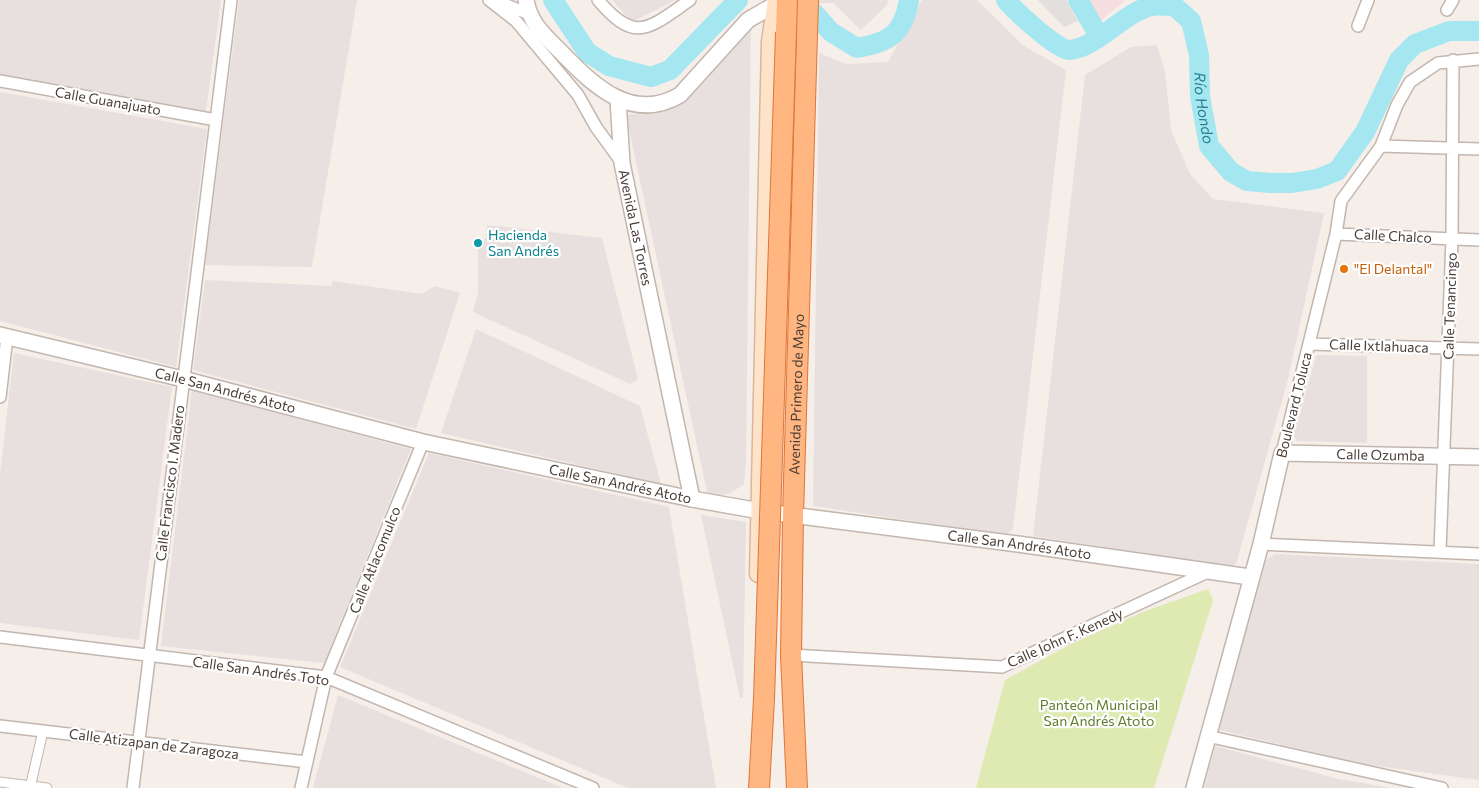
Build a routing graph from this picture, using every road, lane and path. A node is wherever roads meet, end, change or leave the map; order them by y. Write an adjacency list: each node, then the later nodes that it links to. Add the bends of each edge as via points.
1 (231, 0): 15 (street, Calle Francisco I. Madero)
2 (489, 0): 19 (street, Avenida Las Torres, via 516,21 572,87)
3 (496, 0): 9 (street)
4 (598, 0): 5 (street, via 615,20 633,28 654,24)
5 (690, 0)
6 (808, 0): 24 (highway, Avenida Primero de Mayo)
7 (1368, 0): 10 (street)
8 (779, 2): 14 (street, via 748,20 680,95 667,103 652,105); 23 (main road, Avenida Primero de Mayo, via 770,42); 51 (highway, Avenida Primero de Mayo, bridge, via 786,32)
9 (528, 7): 14 (street, via 538,29 597,86)
10 (1358, 26)
11 (1479, 59): 12 (street, Boulevard Toluca)
12 (1453, 60): 16 (street, Boulevard Toluca, via 1438,63 1410,82); 17 (street, Calle Tenancingo)
13 (0, 82): 15 (street, Calle Guanajuato)
14 (618, 99): 19 (street)
15 (216, 120): 29 (street, Calle Francisco I. Madero)
16 (1381, 146): 17 (street); 20 (street, Boulevard Toluca, via 1341,201)
17 (1454, 148): 18 (street); 21 (street, Calle Tenancingo)
18 (1479, 149)
19 (622, 163): 36 (street, Avenida Las Torres)
20 (1336, 234): 21 (street, Calle Chalco); 26 (street, Boulevard Toluca)
21 (1452, 239): 22 (street, Calle Chalco); 27 (street, Calle Tenancingo)
22 (1479, 240)
23 (765, 284): 24 (highway, via 774,294 781,295); 35 (main road, Avenida Primero de Mayo)
24 (798, 284): 39 (highway, Avenida Primero de Mayo)
25 (3, 336): 29 (street, Calle San Andrés Atoto); 30 (street)
26 (1309, 344): 27 (street, Calle Ixtlahuaca); 32 (street, Boulevard Toluca)
27 (1448, 348): 28 (street, Calle Ixtlahuaca); 33 (street, Calle Tenancingo)
28 (1479, 349)
29 (183, 379): 31 (street, Calle San Andrés Atoto); 47 (street, Calle Francisco I. Madero)
30 (0, 396)
31 (423, 442): 36 (street, Calle San Andrés Atoto); 48 (street, Calle Atlacomulco)
32 (1282, 452): 33 (street, Calle Ozumba); 40 (street, Boulevard Toluca)
33 (1444, 456): 34 (street, Calle Ozumba); 41 (street, Calle Tenancingo)
34 (1479, 457)
35 (760, 486): 37 (street, via 747,500); 38 (main road, Avenida Primero de Mayo)
36 (692, 499): 37 (street, Calle San Andrés Atoto)
37 (733, 507): 38 (street, Calle San Andrés Atoto)
38 (760, 511): 39 (street, Calle San Andrés Atoto); 51 (main road, Avenida Primero de Mayo, via 756,710)
39 (793, 516): 43 (street, Calle San Andrés Atoto); 46 (highway, Avenida Primero de Mayo)
40 (1261, 544): 41 (street); 44 (street, Boulevard Toluca)
41 (1440, 551): 42 (street)
42 (1479, 554)
43 (1210, 571): 44 (street, Calle San Andrés Atoto); 46 (street, Calle John F. Kenedy, via 1002,667)
44 (1250, 577): 52 (street, Boulevard Toluca)
45 (0, 637): 47 (street, Calle San Andrés Toto)
46 (791, 655): 62 (highway, Avenida Primero de Mayo)
47 (149, 656): 48 (street, Calle San Andrés Toto); 53 (street, Calle Francisco I. Madero)
48 (326, 677): 54 (street, Calle Atlacomulco); 61 (street, Calle San Andrés Toto)
49 (0, 726): 50 (street, Calle Atizapan de Zaragoza)
50 (44, 731): 53 (street, Calle Atizapan de Zaragoza); 56 (street)
51 (762, 733): 57 (highway, Avenida Primero de Mayo)
52 (1207, 736): 63 (street, Boulevard Toluca); 64 (street)
53 (139, 742): 54 (street, Calle Atizapan de Zaragoza); 59 (street, Calle Francisco I. Madero)
54 (307, 762): 60 (street, Calle Atlacomulco)
55 (0, 782): 56 (street)
56 (30, 787): 58 (street)
57 (759, 787)
58 (46, 788)
59 (133, 788)
60 (301, 788)
61 (593, 788)
62 (797, 788)
63 (1194, 788)
64 (1442, 788)

